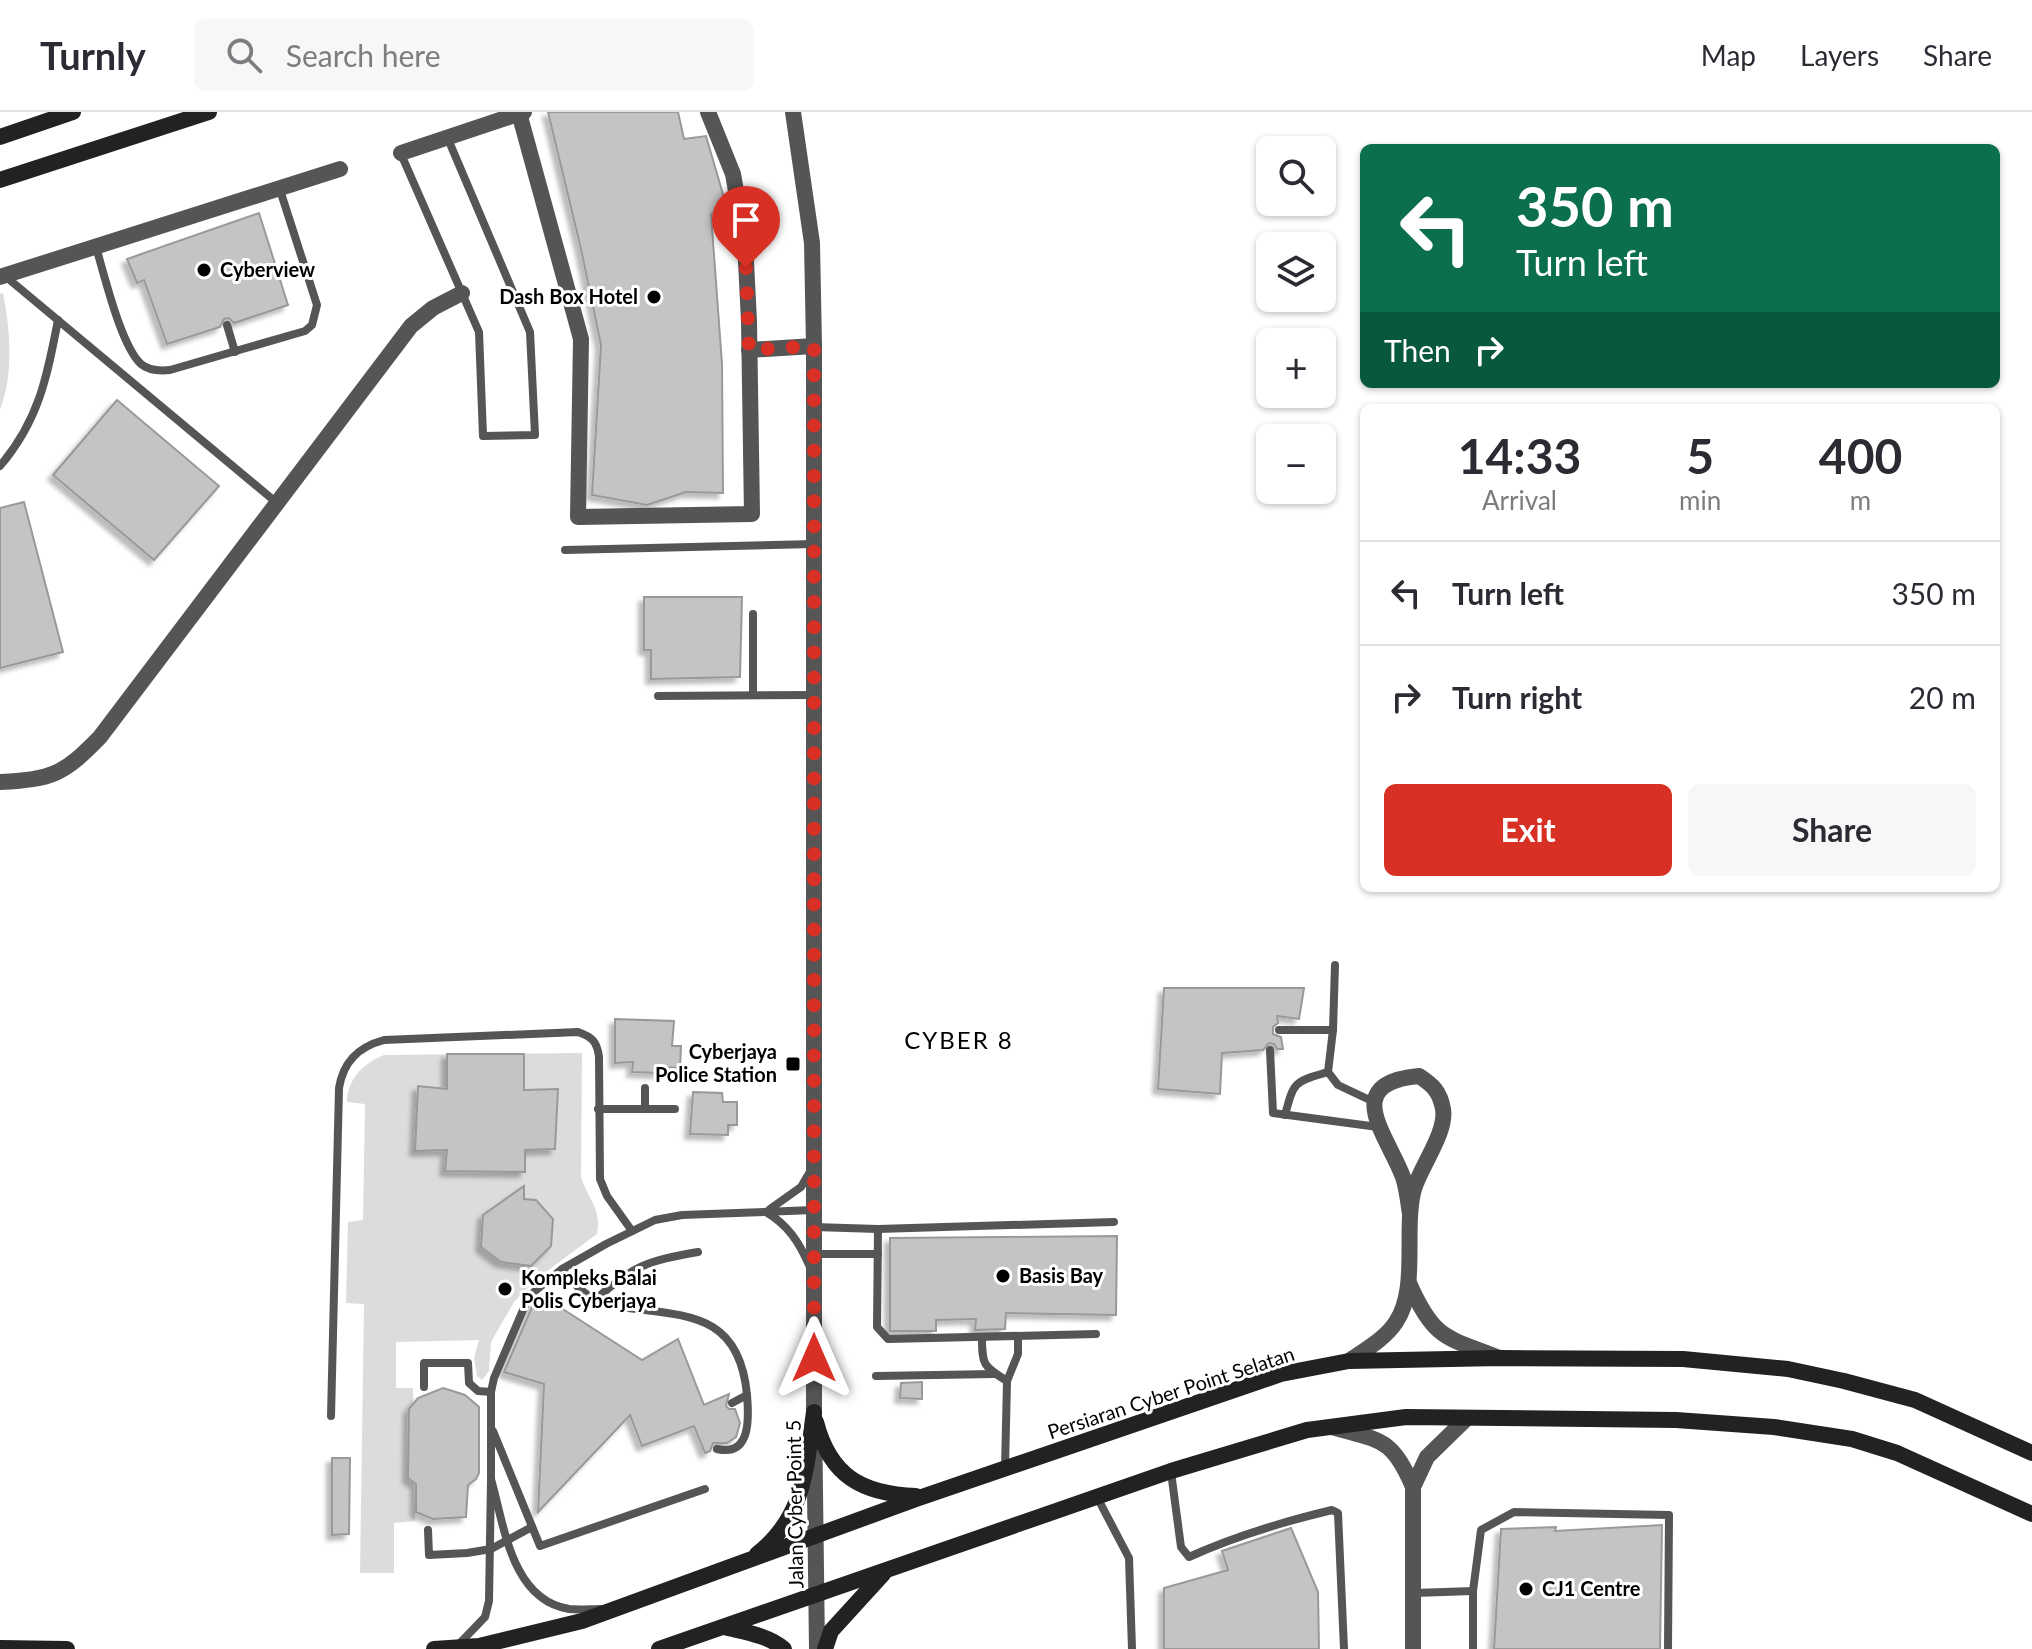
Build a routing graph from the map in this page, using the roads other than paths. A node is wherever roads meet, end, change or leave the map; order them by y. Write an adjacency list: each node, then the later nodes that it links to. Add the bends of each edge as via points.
1 (73, 112): 6 (main road)
2 (209, 112): 10 (main road)
3 (708, 112): 18 (street, via 733,174 745,242)
4 (793, 112): 17 (street, Jalan Cyber Point 5, via 812,243)
5 (521, 113): 7 (street); 18 (street, via 581,339 578,517 752,514)
6 (4, 135)
7 (448, 139): 8 (street); 14 (lane, via 530,332 535,435 483,436 479,332)
8 (401, 153): 14 (lane)
9 (340, 169): 11 (street)
10 (0, 180)
11 (280, 190): 12 (street); 19 (lane, via 314,293 315,315 305,331)
12 (96, 247): 13 (street); 19 (lane, via 126,343 142,365 161,371)
13 (2, 276): 15 (lane)
14 (462, 293): 21 (street, via 411,326)
15 (58, 320): 20 (lane, via 32,420); 21 (lane)
16 (227, 325): 19 (lane)
17 (814, 346): 18 (street); 22 (street, Jalan Cyber Point 5)
18 (749, 350)
19 (235, 352)
20 (0, 466)
21 (278, 504): 28 (street, via 77,761 60,773)
22 (814, 544): 23 (lane); 26 (street, Jalan Cyber Point 5)
23 (565, 550)
24 (753, 614): 25 (lane)
25 (753, 695): 26 (lane); 27 (lane)
26 (814, 695): 41 (street, Jalan Cyber Point 5)
27 (658, 696)
28 (0, 782)
29 (1335, 965): 31 (lane)
30 (1279, 1030): 31 (lane)
31 (1333, 1030): 33 (lane)
32 (1270, 1050): 39 (lane, via 1273,1113)
33 (1328, 1072): 35 (lane, via 1338,1085); 39 (lane, via 1302,1079 1292,1088)
34 (645, 1088): 37 (lane)
35 (1375, 1103): 40 (street); 43 (street, via 1378,1092 1396,1078 1419,1076 1437,1088 1443,1123 1414,1189)
36 (598, 1109): 37 (lane); 47 (lane, via 600,1179); 68 (lane, via 597,1046 578,1032 384,1040 356,1053 339,1088)
37 (645, 1109): 38 (lane)
38 (675, 1109)
39 (1285, 1115): 40 (lane)
40 (1378, 1127): 43 (street, via 1403,1178)
41 (814, 1161): 42 (lane, via 801,1187); 44 (street, Jalan Cyber Point 5)
42 (765, 1211): 44 (lane); 47 (lane, via 682,1215); 52 (lane, via 788,1228)
43 (1410, 1214): 53 (street)
44 (814, 1218): 46 (lane); 49 (street, Jalan Cyber Point 5)
45 (1114, 1222): 46 (lane)
46 (878, 1229): 50 (lane)
47 (632, 1231): 51 (lane)
48 (698, 1252): 54 (lane, via 635,1267)
49 (814, 1254): 50 (lane); 52 (street, Jalan Cyber Point 5)
50 (878, 1254): 57 (lane, via 877,1327 888,1339)
51 (562, 1269): 54 (lane, via 582,1294); 64 (lane, via 529,1296)
52 (814, 1277): 67 (street, Jalan Cyber Point 5)
53 (1409, 1283): 58 (street, via 1422,1313 1441,1335); 59 (street, via 1397,1321)
54 (595, 1300): 65 (lane, via 697,1318 715,1327 739,1358)
55 (1096, 1334): 56 (lane)
56 (1018, 1336): 57 (lane); 62 (lane, via 1018,1354)
57 (982, 1337): 60 (lane, via 982,1362)
58 (1500, 1358): 59 (main road, Persiaran Cyber Point Selatan); 73 (main road, Persiaran Cyber Point Selatan, via 1683,1359 1788,1369 1915,1400)
59 (1349, 1361): 74 (main road, Persiaran Cyber Point Selatan, via 1281,1374)
60 (995, 1374): 61 (lane); 62 (lane)
61 (876, 1376)
62 (1007, 1381): 74 (lane)
63 (424, 1387): 64 (lane, via 424,1363 468,1363 469,1383)
64 (491, 1392): 71 (lane)
65 (747, 1395): 66 (lane); 72 (lane, via 749,1427 744,1440 733,1448)
66 (732, 1403)
67 (814, 1412): 79 (main road, via 822,1442 847,1476 887,1495); 84 (street, Jalan Cyber Point 5); 87 (main road, via 804,1482 793,1514)
68 (331, 1416)
69 (1467, 1418): 70 (main road, via 1406,1417); 77 (street, via 1427,1457); 81 (main road, via 1676,1420 1852,1439 1897,1453)
70 (1327, 1426): 75 (main road); 77 (street, via 1385,1442)
71 (491, 1427): 76 (lane); 82 (lane)
72 (717, 1449)
73 (2032, 1453)
74 (1005, 1469): 79 (main road, Persiaran Cyber Point Selatan)
75 (1171, 1471): 80 (main road); 103 (lane, via 1181,1547 1189,1557 1288,1520 1338,1513)
76 (491, 1479): 85 (lane); 86 (lane)
77 (1413, 1487): 90 (street)
78 (705, 1489): 82 (lane, via 540,1546)
79 (924, 1496): 84 (main road, Persiaran Cyber Point Selatan)
80 (1097, 1496): 88 (main road); 102 (lane, via 1129,1558)
81 (2032, 1514)
82 (532, 1527): 85 (lane)
83 (428, 1530): 86 (lane, via 429,1555)
84 (816, 1536): 87 (main road, Persiaran Cyber Point Selatan); 91 (street, Jalan Cyber Point 5)
85 (509, 1539): 86 (lane); 92 (lane, via 521,1573 541,1598 570,1609)
86 (491, 1549): 95 (lane, via 485,1617)
87 (748, 1562): 92 (main road, Persiaran Cyber Point Selatan)
88 (884, 1573): 91 (main road); 101 (main road, via 831,1631)
89 (1473, 1591): 90 (lane); 105 (lane); 106 (lane, via 1481,1530 1514,1512 1669,1515)
90 (1413, 1593): 104 (street)
91 (816, 1596): 93 (main road); 100 (street, Jalan Cyber Point 5)
92 (616, 1609): 95 (main road, Persiaran Cyber Point Selatan)
93 (724, 1627): 98 (main road); 99 (main road)
94 (0, 1648): 96 (main road)
95 (455, 1648): 97 (main road, Persiaran Cyber Point Selatan)
96 (67, 1649)
97 (434, 1649)
98 (659, 1649)
99 (784, 1649)
100 (817, 1649)
101 (825, 1649)
102 (1132, 1649)
103 (1344, 1649)
104 (1413, 1649)
105 (1473, 1649)
106 (1668, 1649)

